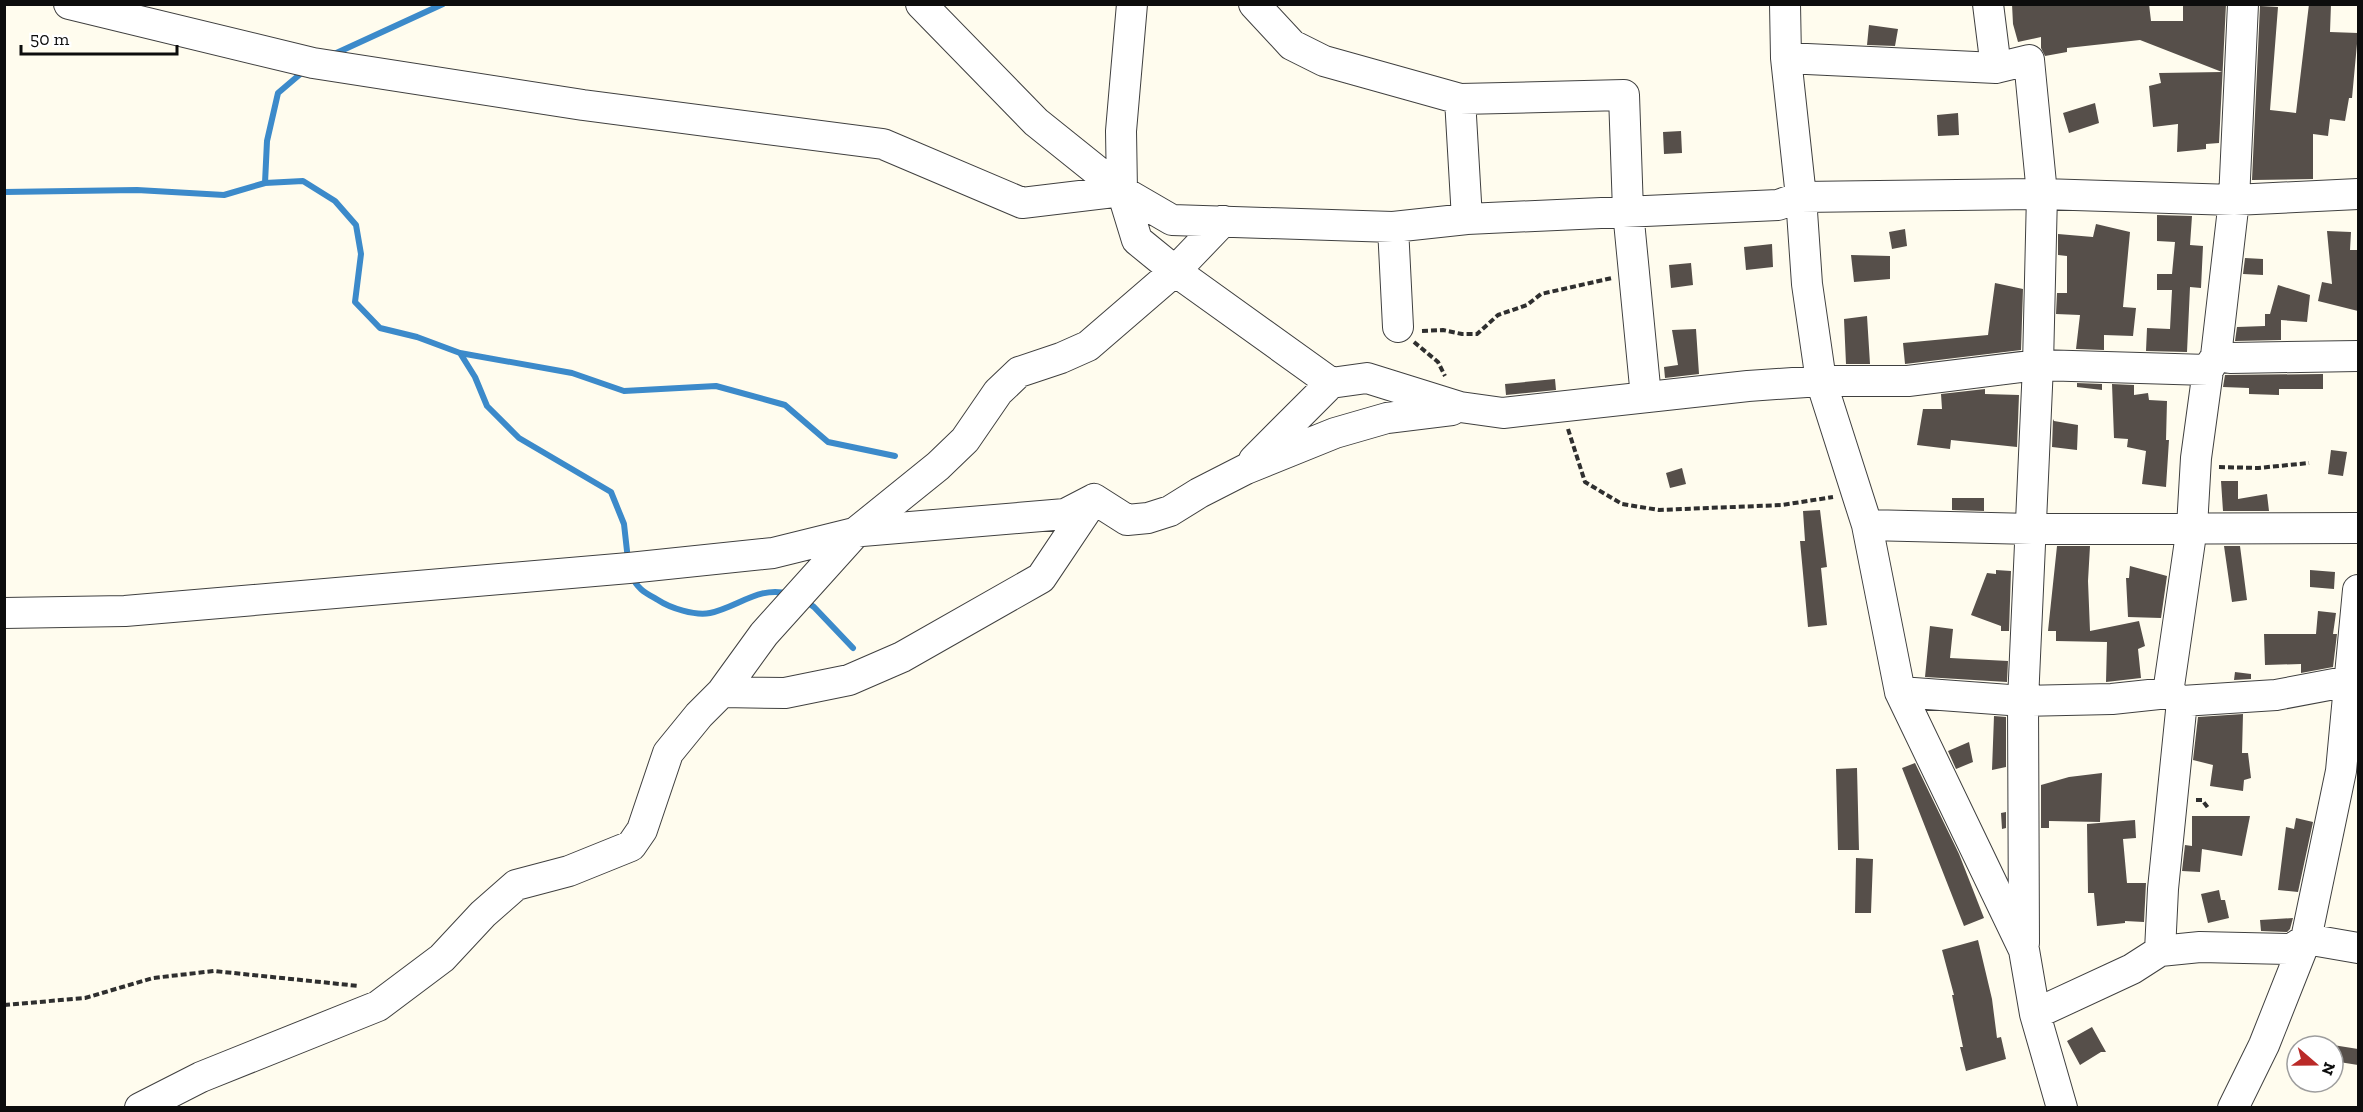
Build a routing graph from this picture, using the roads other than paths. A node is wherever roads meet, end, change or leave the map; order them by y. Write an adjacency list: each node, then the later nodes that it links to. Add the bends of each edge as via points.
1 (69, 4): 11 (street, via 313,63 583,105 884,144 1022,203)
2 (921, 4): 11 (street, via 1036,122)
3 (1132, 4): 11 (street, via 1121,131)
4 (1254, 4): 10 (street, via 1292,45 1324,61)
5 (1785, 4): 8 (street)
6 (1988, 4): 9 (street)
7 (2243, 4): 15 (street)
8 (1786, 58): 9 (street); 14 (street)
9 (1996, 68): 12 (street, via 2029,60)
10 (1460, 99): 16 (street, via 1624,96); 17 (street)
11 (1122, 191): 18 (street, via 1172,220); 20 (street, via 1137,240)
12 (2043, 194): 14 (street); 15 (street); 24 (street)
13 (2358, 194): 15 (street)
14 (1801, 197): 16 (street, via 1778,205); 25 (street, via 1806,284)
15 (2234, 200): 23 (street)
16 (1628, 211): 17 (street); 27 (street)
17 (1467, 219): 19 (street)
18 (1223, 220): 19 (street); 20 (street)
19 (1394, 227): 21 (street)
20 (1174, 271): 26 (street); 35 (street, via 1088,346 1019,372 938,466)
21 (1398, 327)
22 (2358, 356): 23 (street, via 2230,358)
23 (2212, 363): 24 (street); 32 (street, via 2196,458)
24 (2038, 366): 25 (street, via 1908,381); 34 (street)
25 (1821, 381): 27 (street); 31 (street)
26 (1331, 383): 28 (street, via 1367,378); 29 (street)
27 (1646, 397): 28 (street, via 1503,413)
28 (1470, 408): 29 (street, via 1387,418 1335,433)
29 (1246, 469): 30 (street, via 1170,511 1148,518 1127,520)
30 (1094, 499): 35 (street, via 1065,514); 39 (street, via 1041,578 902,657 849,680 785,693)
31 (1867, 525): 34 (street); 40 (street)
32 (2192, 527): 33 (street); 34 (street); 41 (street)
33 (2358, 528)
34 (2032, 529): 42 (street)
35 (855, 533): 37 (street, via 772,554 629,568 125,611); 39 (street, via 764,634)
36 (2358, 590): 38 (street)
37 (4, 613)
38 (2354, 681): 41 (street, via 2276,695); 43 (street, via 2341,771)
39 (722, 692): 48 (street, via 668,753 642,830 631,846 569,871 516,885 442,958 378,1006 201,1077)
40 (1900, 692): 42 (street); 45 (street)
41 (2175, 697): 42 (street); 46 (street)
42 (2023, 701): 45 (street)
43 (2307, 939): 44 (street); 46 (street, via 2292,949 2200,946); 50 (street, via 2264,1045)
44 (2358, 948)
45 (2024, 950): 47 (street)
46 (2160, 951): 47 (street, via 2132,969)
47 (2036, 1014): 49 (street)
48 (140, 1107)
49 (2062, 1107)
50 (2233, 1107)

